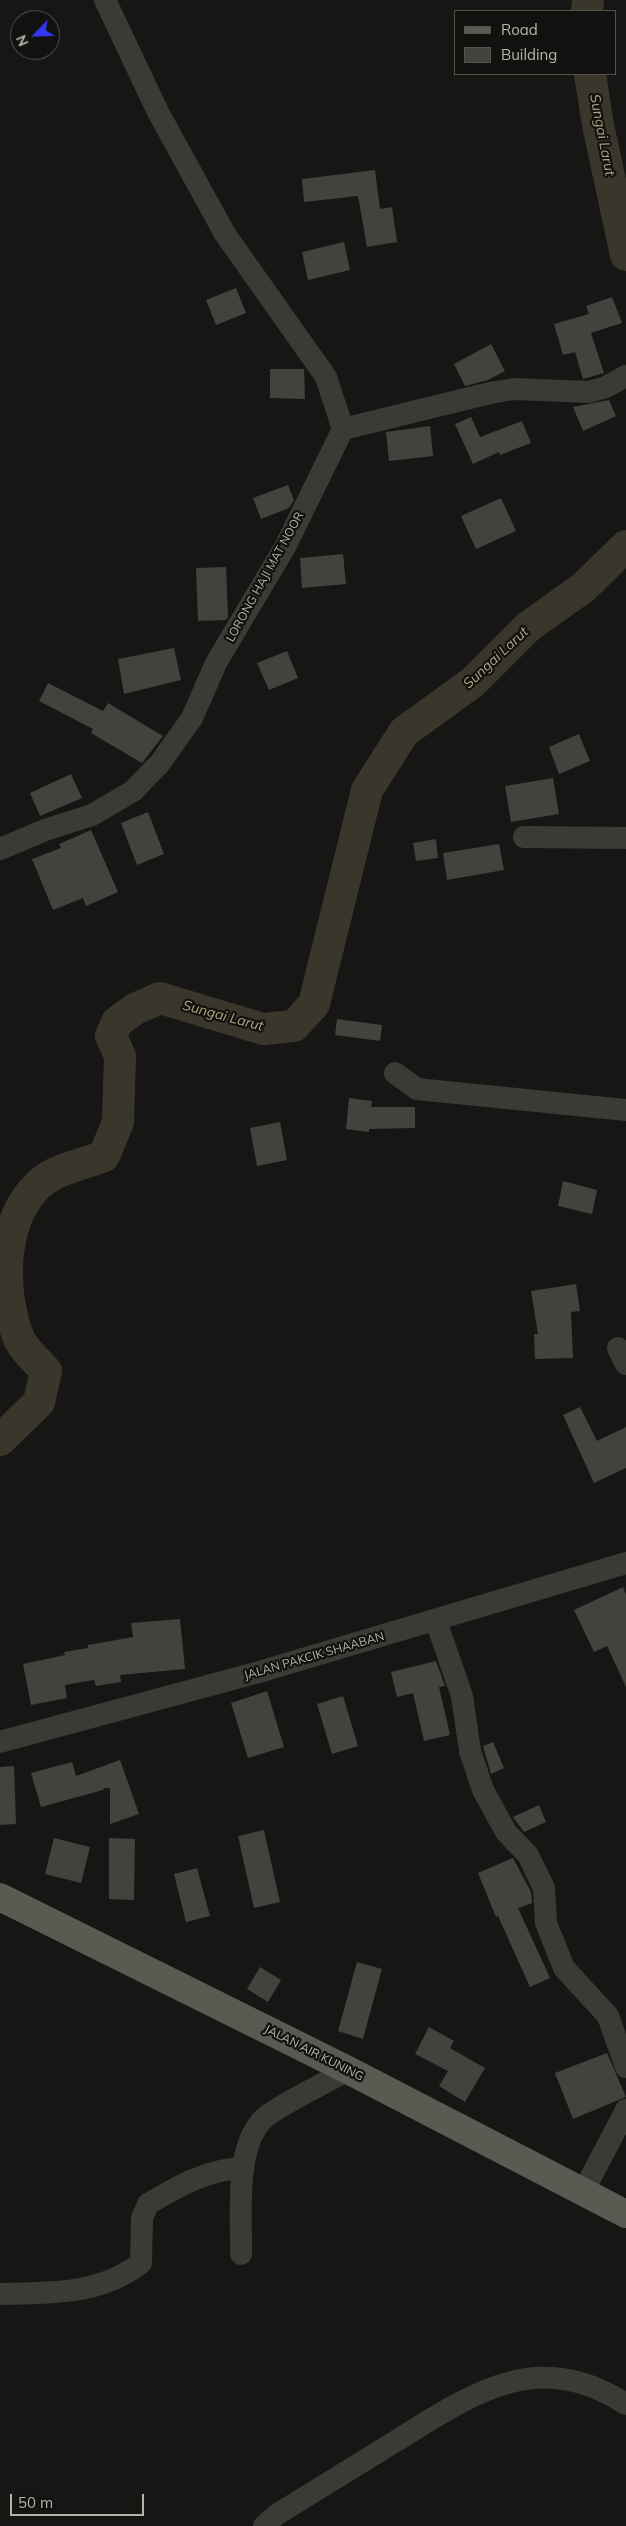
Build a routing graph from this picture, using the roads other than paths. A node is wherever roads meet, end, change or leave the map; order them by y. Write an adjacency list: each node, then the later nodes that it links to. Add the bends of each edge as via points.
1 (105, 0): 3 (street, via 158,112 225,234 326,377)
2 (626, 376): 3 (street, via 589,392 514,389)
3 (343, 429): 6 (street, LORONG HAJI MAT NOOR, via 285,547 216,663 192,718 160,763 133,790 92,815)
4 (524, 837): 5 (street)
5 (626, 838)
6 (0, 849)
7 (395, 1073): 8 (street, via 417,1089)
8 (626, 1110)
9 (624, 1570): 10 (street, JALAN PAKCIK SHAABAN)
10 (436, 1621): 11 (street, JALAN PAKCIK SHAABAN); 13 (street, via 462,1696 470,1752 483,1790 506,1832 528,1855 544,1888 546,1923 564,1968 608,2016)
11 (0, 1742)
12 (0, 1897): 14 (main road, JALAN AIR KUNING)
13 (626, 2067)
14 (348, 2070): 16 (street, via 267,2116 255,2128); 17 (main road, JALAN AIR KUNING)
15 (626, 2110): 17 (street)
16 (243, 2168): 19 (street); 20 (street, via 226,2169 197,2178 148,2204 142,2218 141,2262 132,2270 102,2284 73,2292)
17 (583, 2192): 18 (main road, JALAN AIR KUNING)
18 (626, 2214)
19 (241, 2254)
20 (0, 2294)
21 (626, 2404): 22 (street, via 575,2380 534,2377 504,2383 459,2401 276,2515)
22 (264, 2526)

